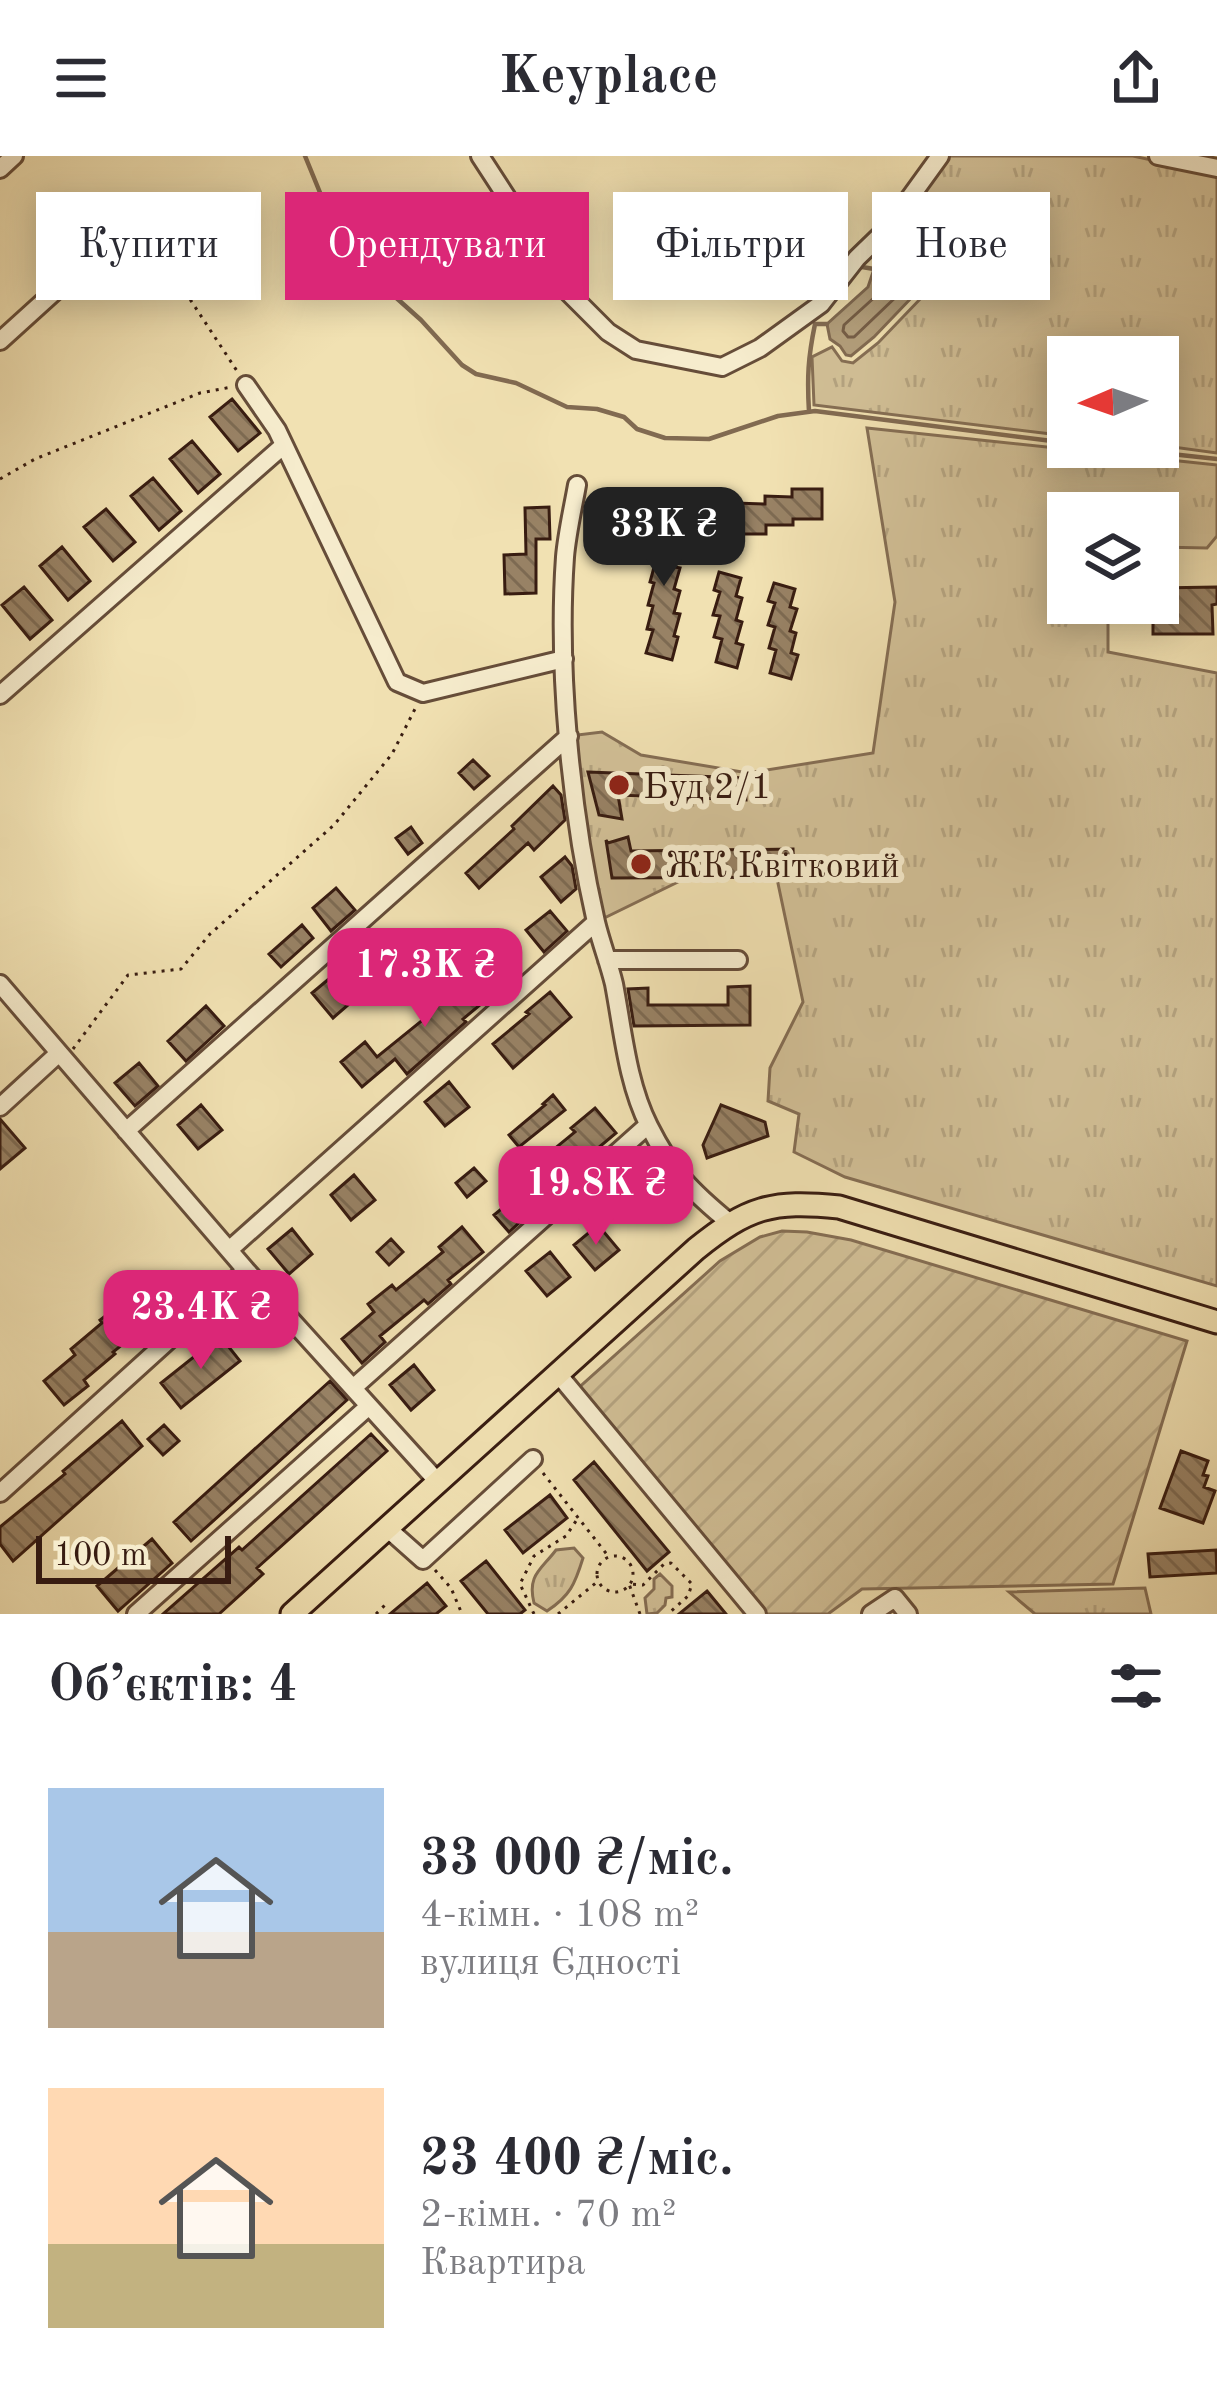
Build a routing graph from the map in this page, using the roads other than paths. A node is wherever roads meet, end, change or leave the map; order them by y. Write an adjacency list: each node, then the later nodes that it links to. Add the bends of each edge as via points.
1 (14, 156): 6 (street)
2 (480, 156): 3 (street, via 569,293 608,332 637,350 722,367 820,304)
3 (940, 156)
4 (1158, 156): 5 (street)
5 (1217, 168)
6 (0, 169)
7 (45, 300): 8 (street)
8 (0, 341)
9 (246, 385): 10 (street)
10 (284, 445): 12 (street, via 397,682 423,693); 13 (street)
11 (577, 484): 12 (street, via 565,555)
12 (564, 659): 14 (street)
13 (0, 695)
14 (569, 736): 15 (street); 22 (street)
15 (596, 922): 16 (street); 24 (street)
16 (607, 960): 17 (street); 21 (street)
17 (738, 960)
18 (0, 985): 19 (street)
19 (62, 1056): 20 (street); 22 (street)
20 (0, 1107)
21 (648, 1125): 23 (street, via 683,1183); 28 (street)
22 (126, 1131): 24 (street)
23 (730, 1222): 26 (main road, via 782,1204 839,1207); 27 (main road)
24 (229, 1250): 25 (street)
25 (246, 1270): 28 (street); 32 (street)
26 (1217, 1322)
27 (558, 1374): 31 (main road); 36 (street)
28 (353, 1388): 29 (street)
29 (369, 1406): 31 (street); 34 (street)
30 (533, 1459): 33 (street, via 423,1561)
31 (438, 1482): 33 (main road)
32 (0, 1493)
33 (388, 1528): 35 (main road)
34 (136, 1614)
35 (292, 1614)
36 (757, 1614)
37 (872, 1614): 38 (street, via 895,1598)
38 (908, 1614)

